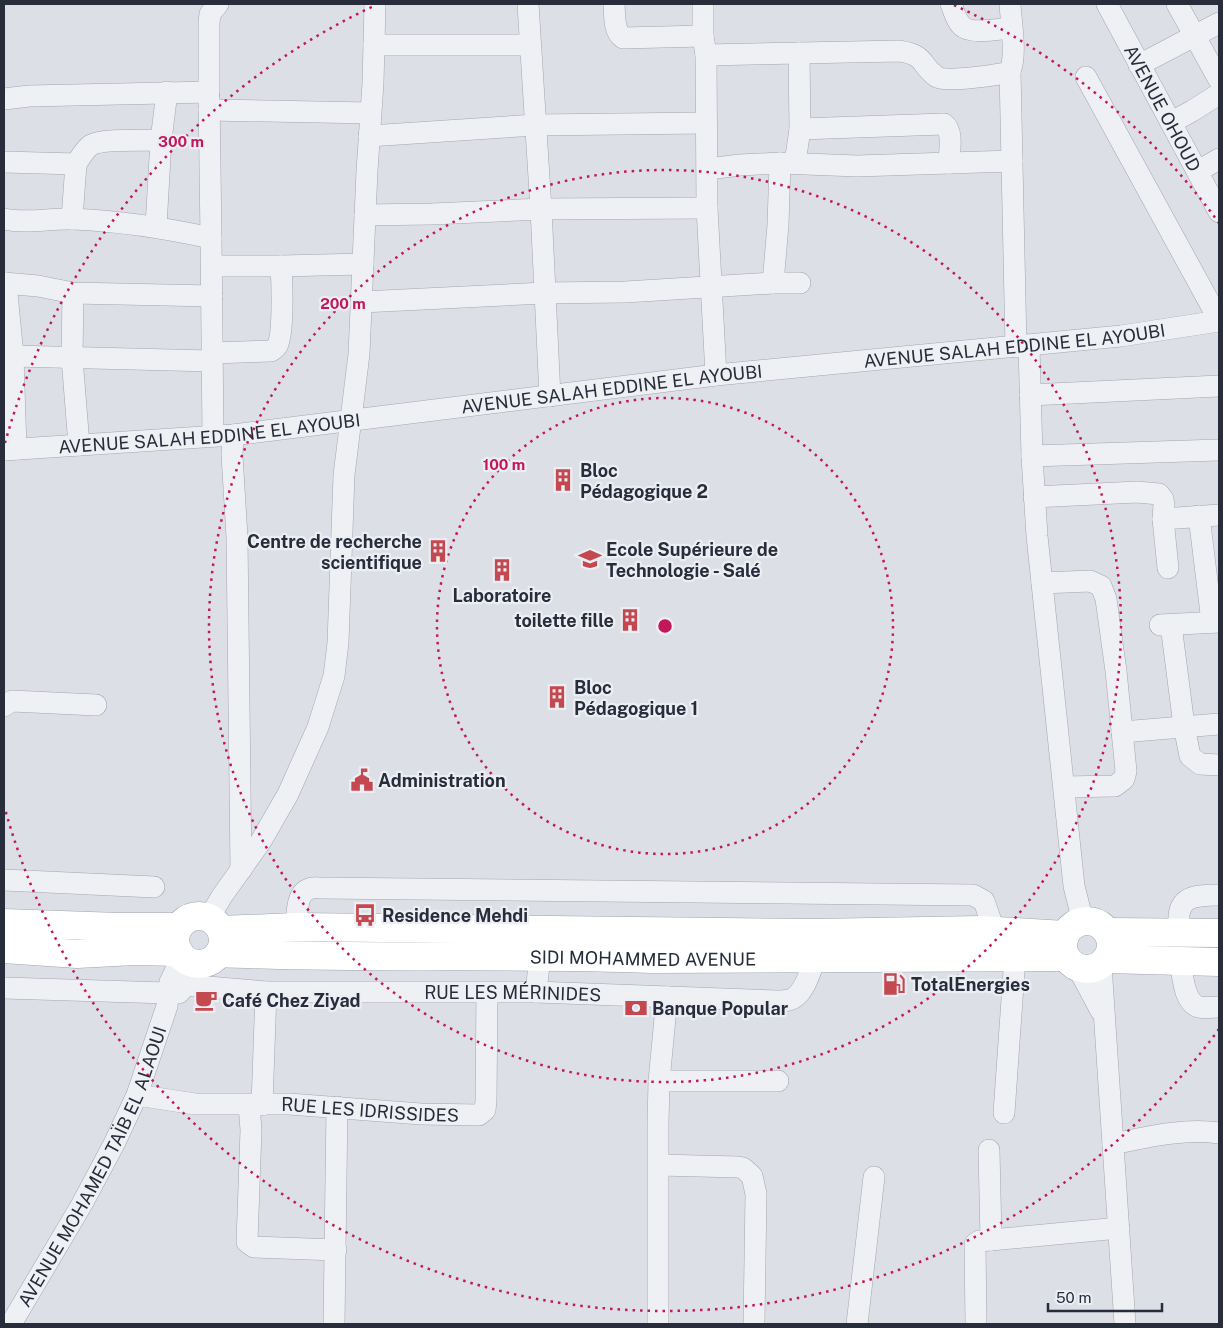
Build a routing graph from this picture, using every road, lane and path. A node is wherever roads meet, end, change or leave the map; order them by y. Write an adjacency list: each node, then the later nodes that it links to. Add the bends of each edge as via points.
1 (218, 4): 23 (street, via 210,14 209,23)
2 (375, 4): 13 (street, AVENUE MOHAMED TAÏB EL ALAOUI)
3 (528, 4): 14 (street)
4 (614, 4): 15 (street, via 616,25 623,38)
5 (703, 4): 15 (street)
6 (951, 4): 11 (street, via 959,23 967,30)
7 (1010, 4): 11 (street)
8 (1107, 4): 17 (street, AVENUE OHOUD)
9 (1177, 4): 12 (street)
10 (1219, 23): 12 (street)
11 (1011, 28): 18 (street, via 1013,56)
12 (1194, 36): 17 (street); 20 (street)
13 (374, 45): 14 (street); 24 (street, AVENUE MOHAMED TAÏB EL ALAOUI)
14 (529, 45): 27 (street)
15 (704, 46): 16 (street); 26 (street)
16 (799, 53): 18 (street, via 906,52 917,56 940,78); 28 (street)
17 (1139, 65): 25 (street, AVENUE OHOUD)
18 (1010, 71): 32 (street)
19 (1086, 77): 58 (street)
20 (1218, 83): 25 (street, via 1198,108)
21 (167, 92): 22 (street); 23 (street); 30 (street)
22 (4, 99)
23 (209, 101): 24 (street); 46 (street)
24 (370, 112): 29 (street, AVENUE MOHAMED TAÏB EL ALAOUI)
25 (1172, 122): 38 (street, AVENUE OHOUD)
26 (706, 123): 27 (street); 37 (street)
27 (536, 126): 29 (street); 40 (street)
28 (800, 129): 34 (street); 35 (street, via 944,124 950,136)
29 (369, 136): 42 (street, AVENUE MOHAMED TAÏB EL ALAOUI)
30 (161, 140): 36 (street, via 92,145); 45 (street)
31 (1219, 159): 38 (street)
32 (1012, 161): 35 (street); 59 (street)
33 (4, 162): 36 (street)
34 (787, 163): 35 (street, via 857,166); 37 (street); 51 (street)
35 (949, 163)
36 (76, 164): 44 (street)
37 (708, 170): 39 (street)
38 (1198, 171): 41 (street, AVENUE OHOUD)
39 (707, 208): 40 (street); 53 (street)
40 (541, 209): 42 (street); 55 (street)
41 (1219, 212)
42 (365, 215): 47 (street, AVENUE MOHAMED TAÏB EL ALAOUI)
43 (4, 219): 44 (street, via 15,222)
44 (72, 219): 45 (street)
45 (156, 226): 46 (street)
46 (211, 238): 48 (street)
47 (363, 264): 49 (street); 57 (street, AVENUE MOHAMED TAÏB EL ALAOUI)
48 (212, 266): 49 (street); 56 (street)
49 (281, 266): 61 (street, via 282,299 277,347 271,351)
50 (5, 283): 54 (street); 60 (street)
51 (772, 283): 52 (street); 53 (street)
52 (800, 284)
53 (711, 286): 55 (street); 63 (street)
54 (73, 293): 56 (street); 62 (street)
55 (544, 293): 57 (street); 66 (street)
56 (212, 296): 61 (street)
57 (362, 302): 67 (street, AVENUE MOHAMED TAÏB EL ALAOUI)
58 (1219, 320): 59 (street, AVENUE SALAH EDDINE EL AYOUBI, via 1121,336)
59 (1023, 346): 63 (street, AVENUE SALAH EDDINE EL AYOUBI); 65 (street)
60 (13, 356): 62 (street); 70 (street)
61 (212, 357): 62 (street); 68 (street)
62 (72, 358): 69 (street)
63 (716, 375): 66 (street, AVENUE SALAH EDDINE EL AYOUBI)
64 (1219, 386): 65 (street)
65 (1030, 395): 72 (street)
66 (550, 396): 67 (street, AVENUE SALAH EDDINE EL AYOUBI)
67 (351, 420): 68 (street, AVENUE SALAH EDDINE EL AYOUBI); 86 (street, AVENUE MOHAMED TAÏB EL ALAOUI, via 344,475 334,676 318,727 288,794)
68 (223, 435): 69 (street, AVENUE SALAH EDDINE EL AYOUBI); 86 (street, via 232,455 238,538)
69 (79, 445): 70 (street, AVENUE SALAH EDDINE EL AYOUBI)
70 (10, 450)
71 (1219, 450): 72 (street)
72 (1032, 456): 73 (street)
73 (1034, 497): 75 (street, via 1156,493 1163,499); 77 (street)
74 (1209, 516): 75 (street); 78 (street)
75 (1163, 520): 76 (street)
76 (1168, 568)
77 (1042, 583): 83 (street, via 1090,581 1104,590); 85 (street)
78 (1216, 622): 82 (street, via 1166,625)
79 (96, 705): 80 (street, via 12,701)
80 (4, 706)
81 (1219, 724): 82 (street)
82 (1184, 726): 83 (street); 84 (street, via 1193,760 1200,764)
83 (1122, 732): 85 (street, via 1126,771 1120,783 1114,786)
84 (1219, 765)
85 (1064, 787): 98 (street, via 1074,886)
86 (241, 870): 97 (street, AVENUE MOHAMED TAÏB EL ALAOUI, via 222,896)
87 (4, 880): 88 (street)
88 (154, 887)
89 (1219, 895): 95 (street, via 1187,899 1180,909)
90 (4, 923): 97 (main road, via 119,927)
91 (296, 927): 93 (street, via 299,899 308,889 321,888 973,895 984,901); 94 (main road, SIDI MOHAMMED AVENUE); 97 (main road, SIDI MOHAMMED AVENUE)
92 (931, 930): 93 (main road, SIDI MOHAMMED AVENUE); 94 (main road, SIDI MOHAMMED AVENUE); 103 (main road)
93 (994, 930): 98 (main road, SIDI MOHAMMED AVENUE)
94 (864, 932): 102 (main road)
95 (1180, 932): 96 (main road); 98 (main road)
96 (1219, 933)
97 (199, 943): 99 (main road, via 134,952 77,954); 100 (main road, SIDI MOHAMMED AVENUE, via 282,955); 111 (street, AVENUE MOHAMED TAÏB EL ALAOUI, via 170,982)
98 (1086, 948): 101 (main road, SIDI MOHAMMED AVENUE); 105 (main road, SIDI MOHAMMED AVENUE); 121 (street, via 1103,1016)
99 (4, 949)
100 (540, 956): 104 (main road, SIDI MOHAMMED AVENUE); 109 (street)
101 (1015, 957): 103 (main road, SIDI MOHAMMED AVENUE); 119 (street)
102 (865, 958): 103 (main road, SIDI MOHAMMED AVENUE); 104 (main road, SIDI MOHAMMED AVENUE)
103 (932, 958)
104 (815, 959): 112 (street, RUE LES MÉRINIDES, via 802,990 791,1000)
105 (1180, 962): 106 (main road, SIDI MOHAMMED AVENUE); 113 (street, via 1187,995 1193,1003)
106 (1219, 962)
107 (4, 988): 111 (street, RUE LES MÉRINIDES)
108 (266, 992): 110 (street, RUE LES MÉRINIDES); 111 (street, RUE LES MÉRINIDES); 117 (street)
109 (536, 992): 110 (street, RUE LES MÉRINIDES); 112 (street, RUE LES MÉRINIDES)
110 (487, 993): 118 (street, RUE LES IDRISSIDES, via 486,1101 482,1114 449,1115)
111 (173, 995): 116 (street, AVENUE MOHAMED TAÏB EL ALAOUI)
112 (666, 997): 114 (street)
113 (1219, 1007)
114 (659, 1081): 115 (street); 123 (street)
115 (778, 1081)
116 (137, 1095): 117 (street, RUE LES IDRISSIDES, via 195,1104); 128 (street, AVENUE MOHAMED TAÏB EL ALAOUI, via 82,1204)
117 (255, 1105): 118 (street, RUE LES IDRISSIDES); 127 (street, via 246,1242 254,1247)
118 (337, 1107): 127 (street)
119 (1004, 1112)
120 (1219, 1132): 121 (street, via 1175,1133)
121 (1113, 1144): 125 (street)
122 (989, 1150): 126 (street)
123 (659, 1165): 130 (street); 131 (street, via 738,1167 752,1176 756,1194)
124 (874, 1177): 132 (street)
125 (1119, 1228): 126 (street); 134 (street)
126 (991, 1240): 133 (street, via 975,1244)
127 (336, 1250): 129 (street)
128 (11, 1324)
129 (334, 1324)
130 (658, 1324)
131 (754, 1324)
132 (857, 1324)
133 (976, 1324)
134 (1124, 1324)

